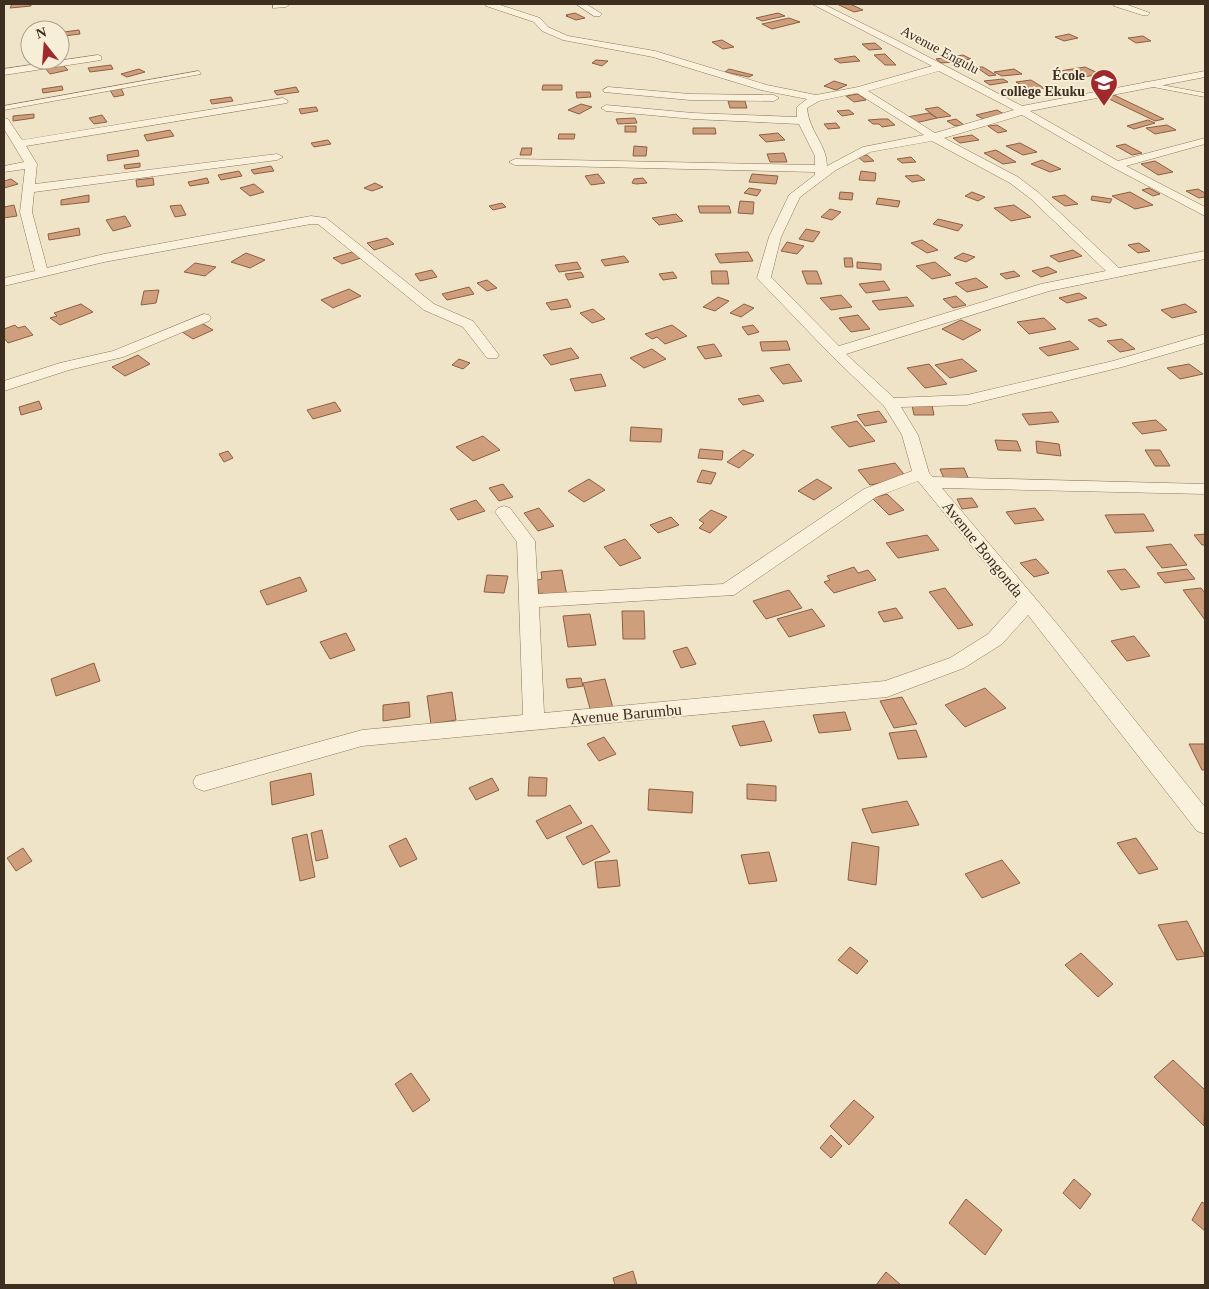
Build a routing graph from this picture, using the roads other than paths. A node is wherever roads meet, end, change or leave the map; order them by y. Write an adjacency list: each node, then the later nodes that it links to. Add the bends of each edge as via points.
1 (286, 4): 6 (street)
2 (489, 4): 18 (street, via 537,20 545,29 566,38 654,54 765,88)
3 (580, 4): 8 (street)
4 (816, 4): 10 (street, Avenue Engulu)
5 (1117, 4): 7 (street)
6 (276, 6)
7 (1145, 13)
8 (597, 14)
9 (98, 58): 11 (street)
10 (941, 68): 16 (street); 22 (street, Avenue Engulu)
11 (4, 72)
12 (199, 73): 20 (lane)
13 (1205, 74): 14 (street)
14 (1145, 84): 17 (lane); 22 (street)
15 (608, 90): 18 (street, via 690,98)
16 (859, 90): 18 (street); 25 (street)
17 (1205, 95)
18 (816, 98): 24 (street, via 802,106)
19 (283, 101): 27 (street)
20 (4, 108)
21 (606, 108): 24 (street)
22 (1023, 111): 25 (street); 31 (street, Avenue Engulu)
23 (4, 121): 27 (street)
24 (802, 121): 33 (street, via 821,156)
25 (934, 137): 33 (street, via 867,149); 38 (street, via 1014,180)
26 (1205, 141): 31 (street)
27 (18, 144): 30 (street)
28 (277, 157): 34 (street)
29 (515, 162): 33 (street)
30 (31, 164): 32 (street); 34 (street)
31 (1116, 165): 35 (street, Avenue Engulu)
32 (4, 169)
33 (821, 173): 42 (street, Avenue Bongonda, via 795,195 775,237 764,278)
34 (28, 189): 37 (street, via 26,212)
35 (1205, 212)
36 (1205, 254): 38 (street)
37 (42, 273): 39 (street); 43 (street, via 113,256 311,220 322,221 429,307 468,324)
38 (1116, 273): 42 (street, via 1046,287)
39 (4, 282)
40 (204, 318): 44 (street, via 118,354 65,366)
41 (1205, 338): 45 (street, via 1117,364 967,400)
42 (836, 352): 45 (street, Avenue Bongonda)
43 (492, 355)
44 (4, 386)
45 (890, 403): 46 (street, Avenue Bongonda, via 910,435)
46 (924, 478): 47 (street); 49 (street, via 870,493 727,590); 50 (street, Avenue Bongonda)
47 (1205, 490)
48 (504, 512): 49 (street, via 526,541)
49 (529, 601): 51 (street)
50 (1028, 603): 51 (street, Avenue Barumbu, via 996,640 957,663 887,689); 53 (street, Avenue Bongonda)
51 (534, 722): 52 (street, Avenue Barumbu, via 362,738)
52 (204, 782)
53 (1205, 824)

